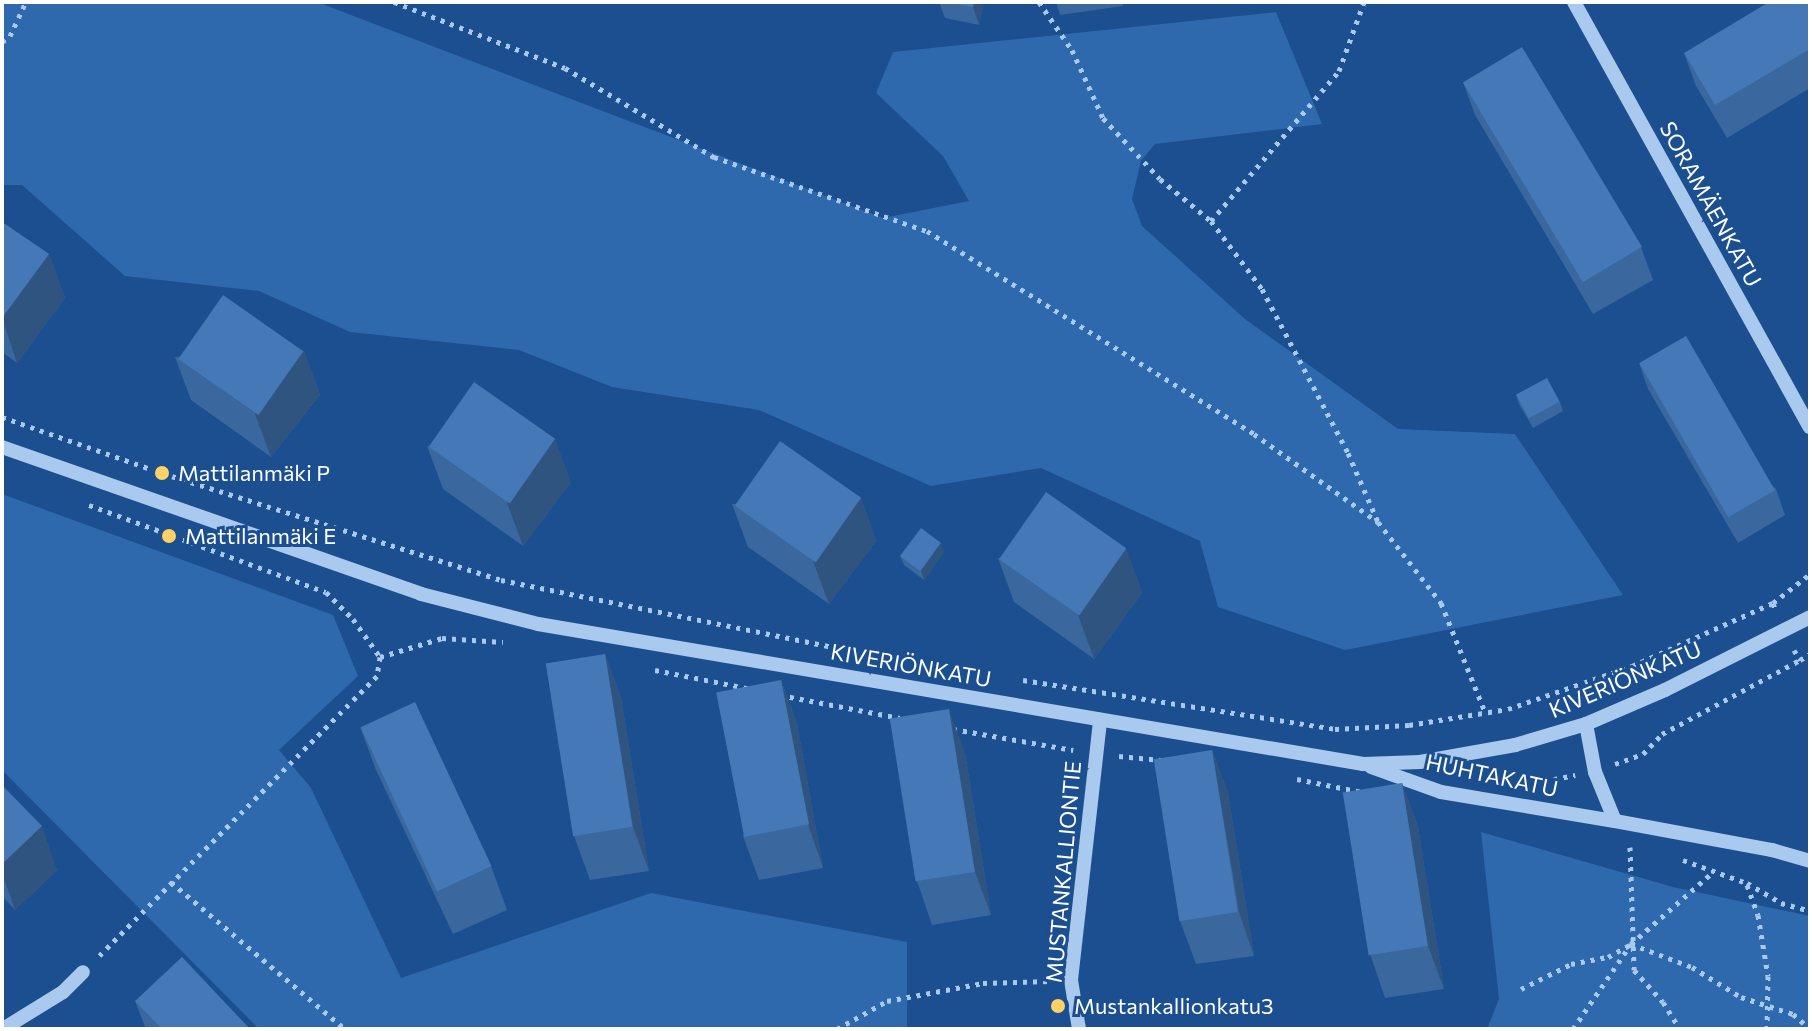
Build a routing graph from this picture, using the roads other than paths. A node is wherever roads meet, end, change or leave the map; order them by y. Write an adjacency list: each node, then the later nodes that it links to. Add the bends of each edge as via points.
1 (1574, 2): 2 (street, SORAMÄENKATU)
2 (1810, 427)
3 (2, 447): 5 (street, KIVERIÖNKATU, via 421,594 538,624)
4 (1810, 617): 6 (street, KIVERIÖNKATU)
5 (1100, 720): 7 (street, KIVERIÖNKATU); 12 (street, MUSTANKALLIONTIE, via 1071,980)
6 (1586, 724): 7 (street, KIVERIÖNKATU, via 1515,745 1420,762); 8 (street, via 1595,772)
7 (1363, 764): 8 (street, HUHTAKATU, via 1441,792)
8 (1615, 821): 9 (street, HUHTAKATU)
9 (1810, 861)
10 (83, 972): 11 (street, via 63,992)
11 (3, 1029)
12 (1079, 1029)

